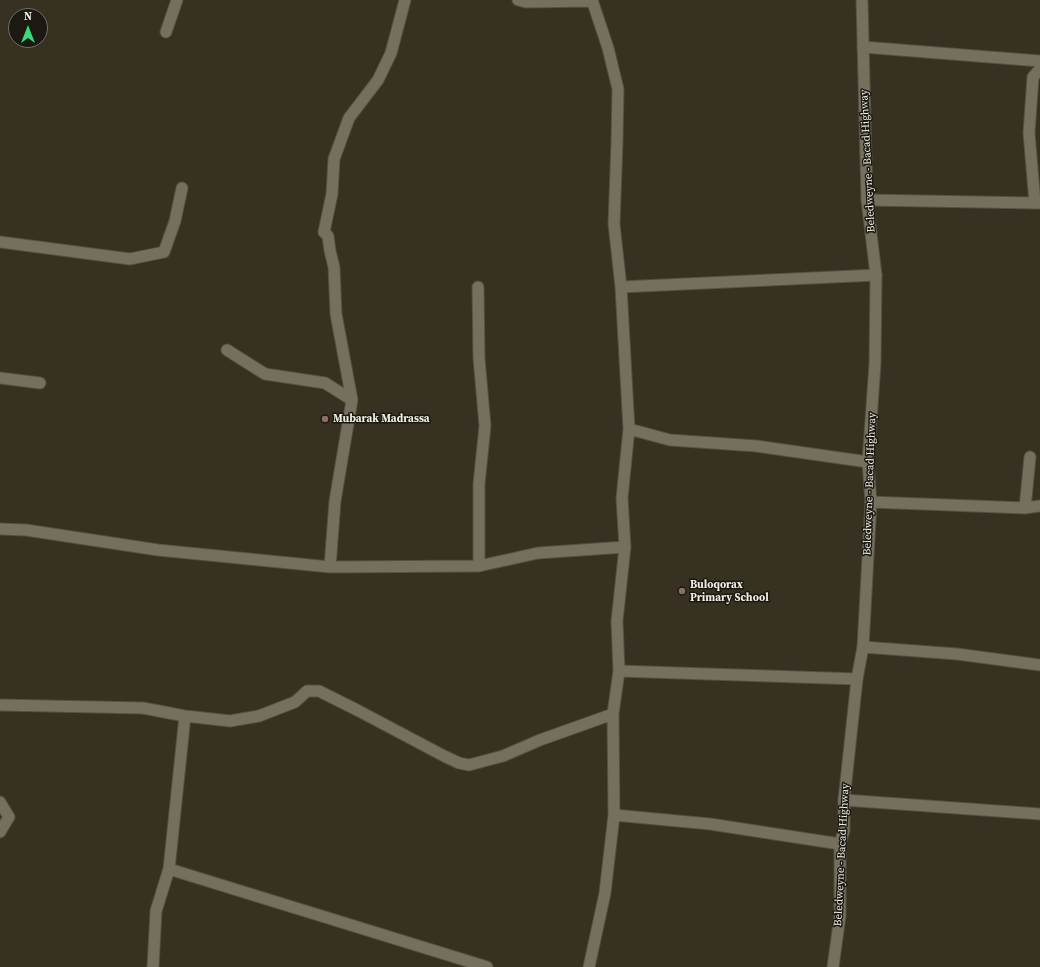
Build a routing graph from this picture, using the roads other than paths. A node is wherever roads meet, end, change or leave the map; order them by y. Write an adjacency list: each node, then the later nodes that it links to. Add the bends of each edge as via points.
1 (177, 0): 6 (street)
2 (405, 0): 20 (street, via 391,53 378,80 349,118 334,159 332,194 324,232 328,236 334,267 336,314)
3 (518, 0): 4 (street)
4 (592, 0): 15 (street, via 618,89 614,224)
5 (862, 0): 7 (street, Beledweyne - Bacad Highway)
6 (166, 32)
7 (863, 47): 8 (street); 11 (street, Beledweyne - Bacad Highway)
8 (1040, 61)
9 (1040, 69): 12 (street, via 1033,77 1029,134)
10 (182, 188): 13 (street, via 181,200 164,252 130,259)
11 (867, 200): 12 (street); 14 (street, Beledweyne - Bacad Highway)
12 (1037, 203)
13 (0, 242)
14 (876, 275): 15 (street); 23 (street, Beledweyne - Bacad Highway, via 875,364)
15 (621, 287): 21 (street)
16 (478, 288): 29 (street, via 479,358 485,426 479,484)
17 (227, 350): 20 (street, via 265,374 325,383)
18 (0, 378): 19 (street)
19 (40, 383)
20 (352, 400): 30 (street, via 334,501)
21 (629, 429): 23 (street, via 670,440 756,446); 28 (street, via 622,498)
22 (1030, 456): 26 (street)
23 (868, 462): 24 (street, Beledweyne - Bacad Highway)
24 (870, 502): 26 (street); 31 (street, Beledweyne - Bacad Highway)
25 (1040, 506): 26 (street)
26 (1025, 508)
27 (0, 529): 30 (street, via 26,530 158,550)
28 (625, 547): 29 (street, via 538,553); 33 (street, via 617,621)
29 (479, 566): 30 (street)
30 (330, 567)
31 (863, 647): 32 (street, via 957,654); 34 (street, Beledweyne - Bacad Highway)
32 (1040, 664)
33 (619, 671): 34 (street); 36 (street)
34 (857, 679): 38 (street, Beledweyne - Bacad Highway)
35 (0, 705): 37 (street, via 143,708)
36 (613, 714): 37 (street, via 503,756 469,765 444,756 319,691 307,691 295,702 258,716 230,721); 41 (street)
37 (185, 716): 44 (street)
38 (844, 800): 40 (street); 43 (street, Beledweyne - Bacad Highway, via 844,830)
39 (0, 802): 42 (street, via 9,818)
40 (1040, 814)
41 (614, 815): 43 (street, via 710,824); 47 (street, via 605,893)
42 (0, 832)
43 (840, 844): 48 (street, Beledweyne - Bacad Highway, via 840,916)
44 (168, 869): 45 (street, via 156,912); 46 (street)
45 (153, 967)
46 (487, 967)
47 (589, 967)
48 (832, 967)

